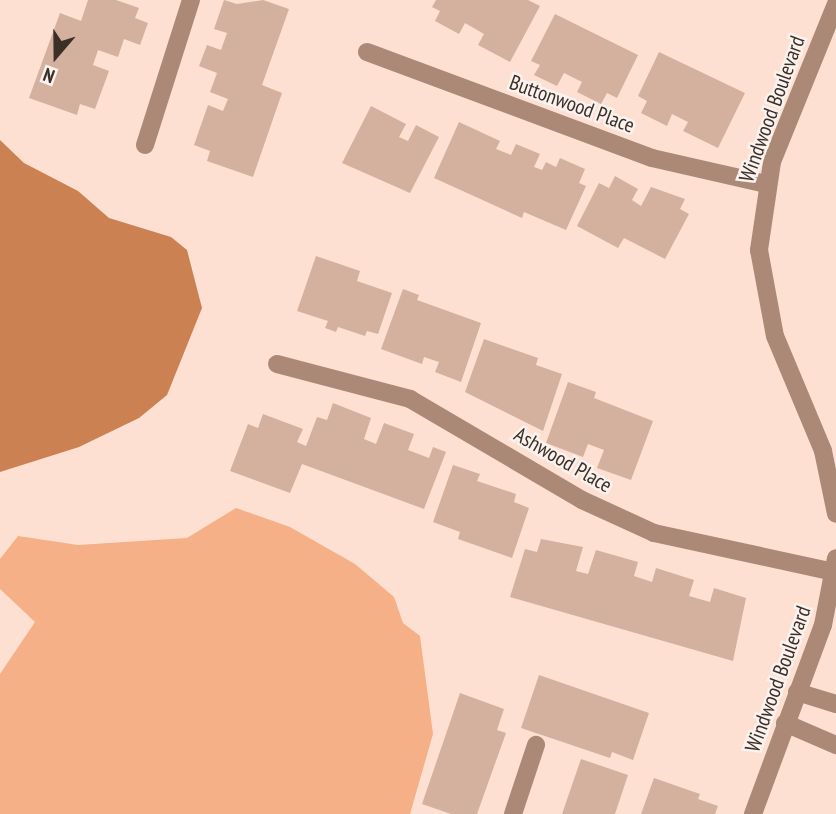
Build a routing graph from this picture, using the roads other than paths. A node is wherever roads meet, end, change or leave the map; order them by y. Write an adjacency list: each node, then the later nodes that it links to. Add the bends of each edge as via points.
1 (191, 0): 4 (street)
2 (836, 4): 5 (street, Windwood Boulevard)
3 (367, 52): 5 (street, Buttonwood Place, via 652,158)
4 (145, 145)
5 (766, 184): 7 (street, Windwood Boulevard, via 760,228 764,294 823,450)
6 (277, 364): 8 (street, Ashwood Place, via 410,400 582,500 654,533)
7 (836, 514)
8 (836, 565): 9 (street, Windwood Boulevard, via 823,625)
9 (797, 692): 10 (street); 11 (street, Windwood Boulevard)
10 (836, 704)
11 (785, 723): 12 (street); 15 (street, Windwood Boulevard)
12 (836, 745)
13 (536, 746): 14 (street)
14 (513, 814)
15 (753, 814)

